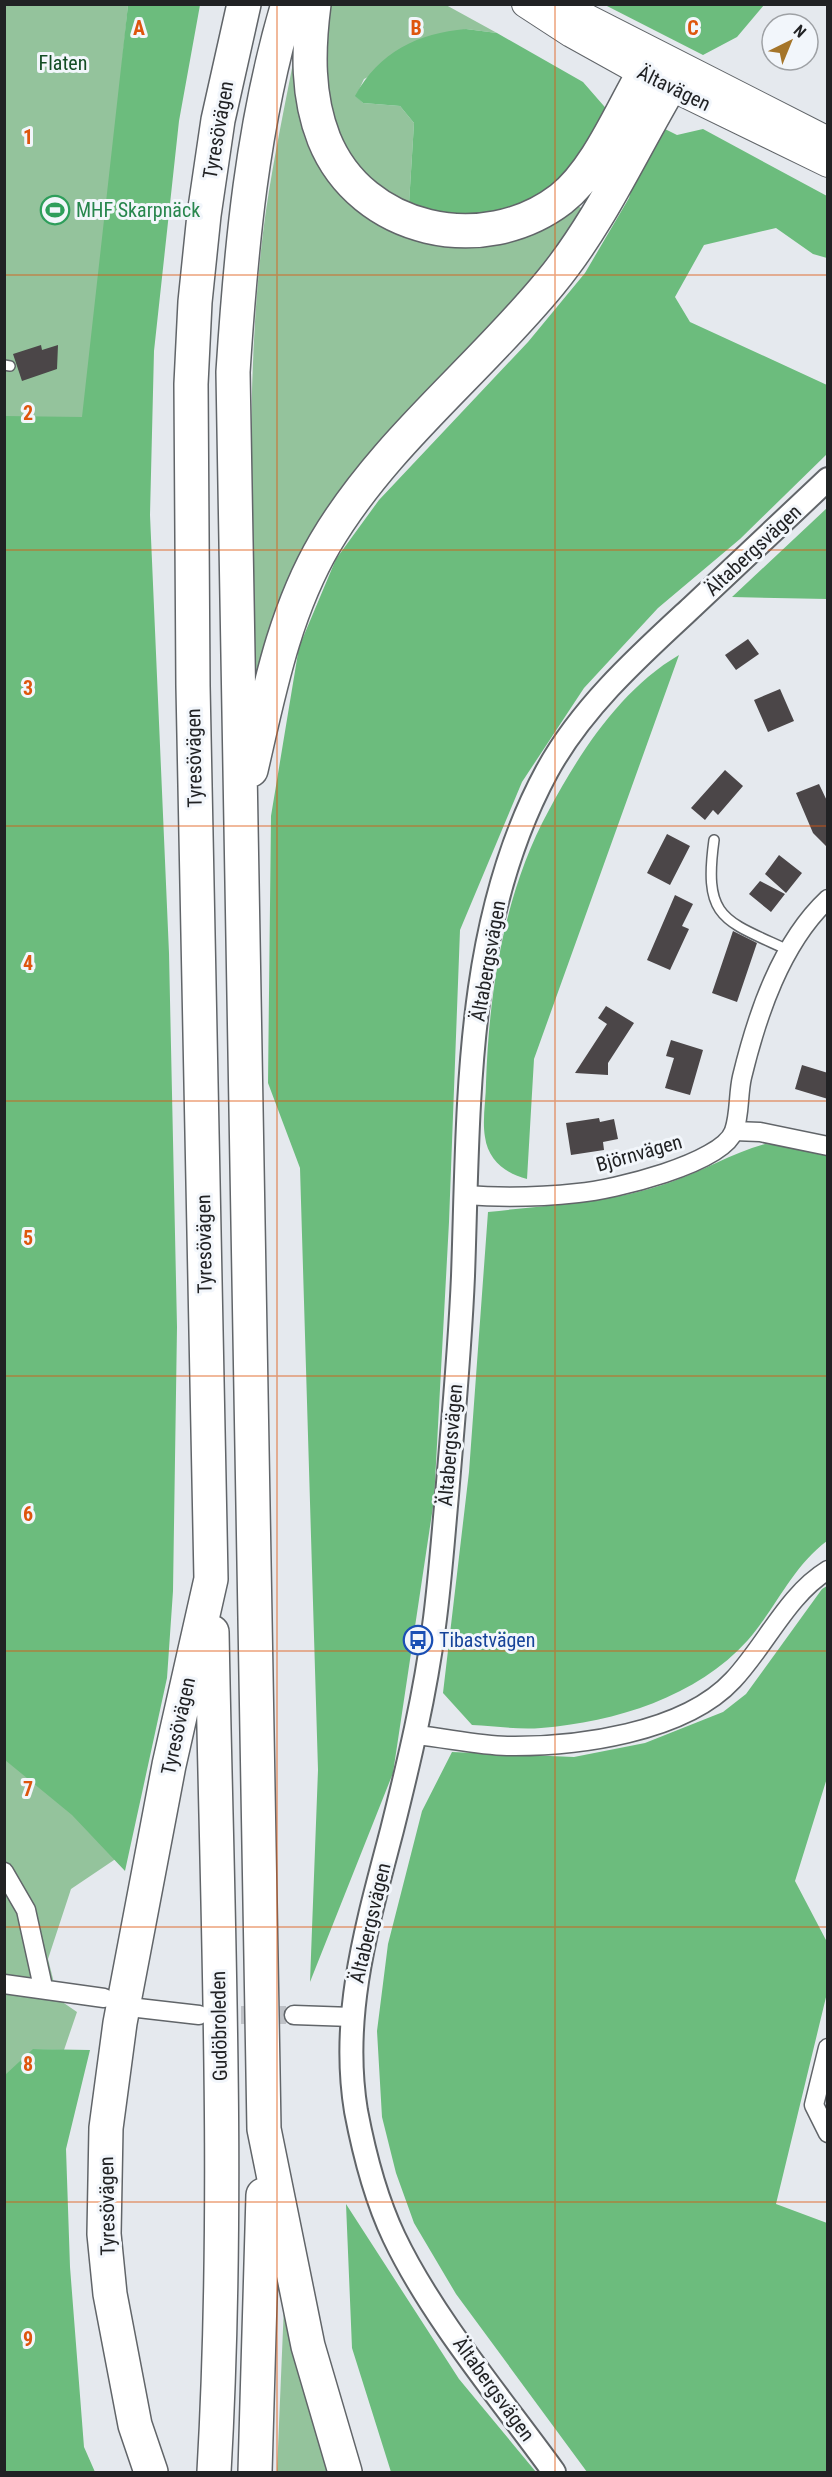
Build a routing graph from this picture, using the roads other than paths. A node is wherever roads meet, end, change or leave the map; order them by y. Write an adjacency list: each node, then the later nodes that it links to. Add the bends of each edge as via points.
1 (232, 4): 8 (highway)
2 (244, 4): 8 (highway, Tyresövägen)
3 (288, 4): 12 (highway, Tyresövägen, via 253,163 241,251 233,372)
4 (314, 4): 7 (highway, via 311,88 325,141 338,164 372,201 390,213 416,225 444,231 473,232 522,222 563,198)
5 (525, 4): 7 (main road, Ältavägen, via 571,34)
6 (561, 4): 7 (main road, Ältavägen)
7 (662, 70): 9 (main road, Ältavägen); 10 (main road, Ältavägen); 12 (highway, via 592,223 551,282 384,460 325,543 307,577 273,672)
8 (228, 72): 20 (highway, Tyresövägen, via 204,215 191,384 193,687)
9 (828, 140)
10 (828, 164)
11 (828, 479): 18 (street, Ältabergsvägen, via 634,661 602,696 548,770 506,870 488,935 477,1006)
12 (239, 821): 31 (highway, Tyresövägen)
13 (714, 840): 15 (lane, via 710,871 712,896 719,911 731,923)
14 (828, 899): 15 (street, via 805,921)
15 (790, 951): 16 (street, via 749,1054)
16 (734, 1131): 17 (street, via 760,1132); 18 (street, Björnvägen, via 726,1144 705,1157 653,1177 580,1193)
17 (828, 1146)
18 (465, 1195): 21 (street, Ältabergsvägen, via 451,1446 435,1622)
19 (828, 1570): 21 (street, via 793,1601 757,1654 730,1683 685,1713 647,1727 564,1744 505,1746)
20 (211, 1579): 33 (highway, Tyresövägen, via 169,1765 120,2023 106,2128 104,2234 110,2294 135,2425); 34 (highway, Gudöbroleden, via 221,2159)
21 (416, 1735): 29 (street, Ältabergsvägen, via 368,1923)
22 (4, 1872): 24 (street, via 26,1910)
23 (4, 1984): 24 (street)
24 (43, 1987): 25 (street)
25 (104, 1998)
26 (138, 2008): 27 (street)
27 (199, 2014)
28 (294, 2015): 29 (street)
29 (352, 2017): 37 (street, Ältabergsvägen, via 355,2105 375,2190 393,2236 448,2325)
30 (828, 2048): 32 (street, via 814,2105)
31 (264, 2129): 35 (highway); 36 (highway, Tyresövägen, via 308,2346)
32 (828, 2133)
33 (151, 2472)
34 (214, 2472)
35 (255, 2472)
36 (345, 2472)
37 (554, 2472)

